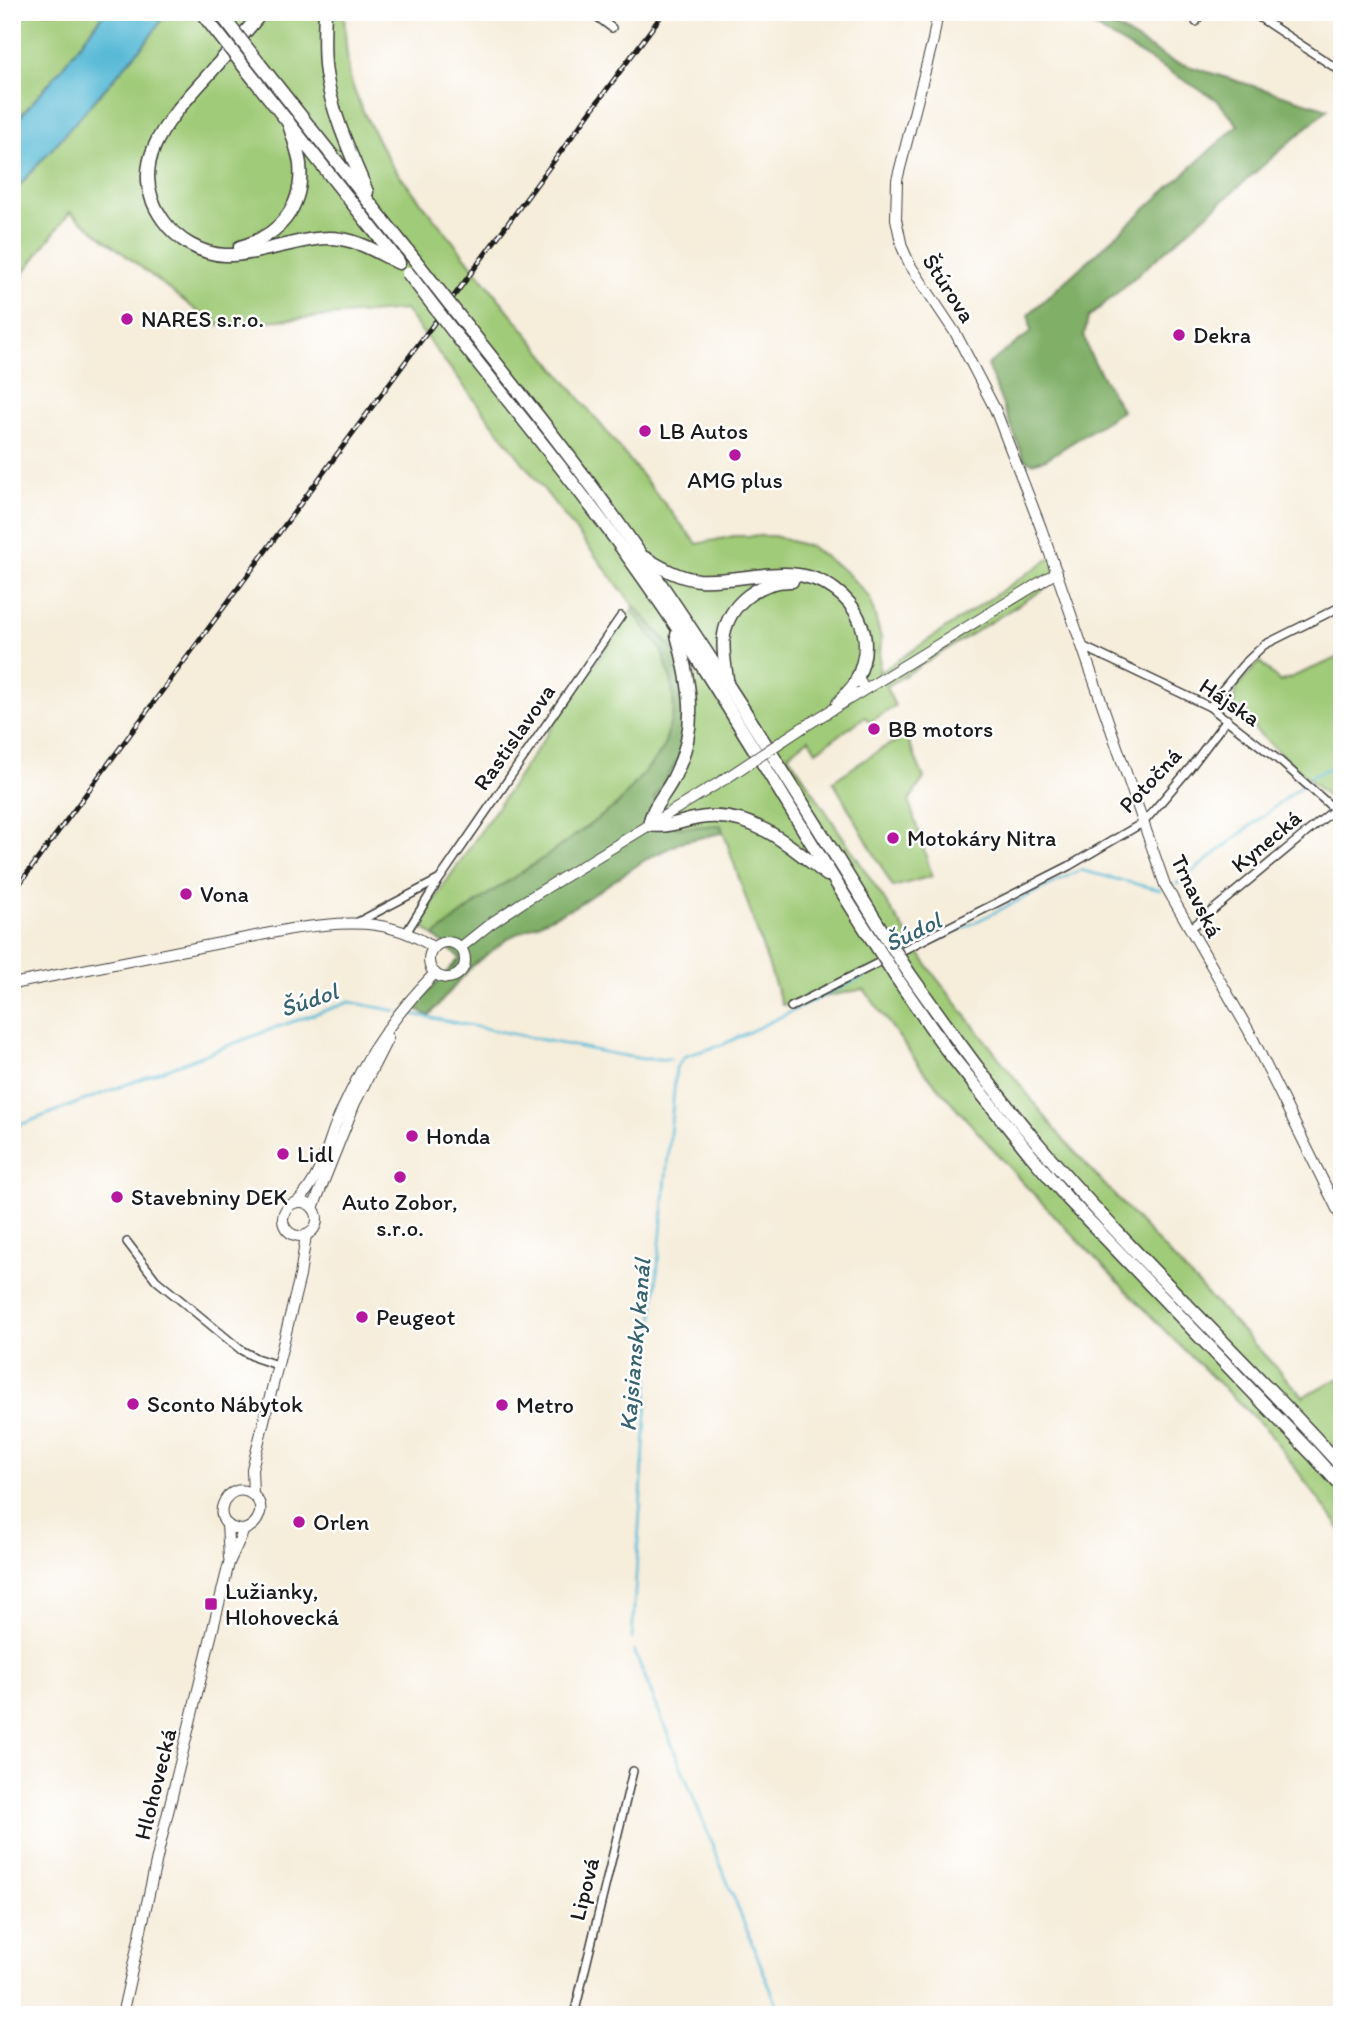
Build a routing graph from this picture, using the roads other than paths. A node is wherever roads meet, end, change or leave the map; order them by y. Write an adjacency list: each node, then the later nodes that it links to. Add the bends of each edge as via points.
1 (201, 12): 13 (highway, bridge)
2 (219, 12): 14 (highway, bridge)
3 (262, 12): 15 (highway, via 155,143 148,181 159,215 182,240 211,253 242,254 337,238 358,242)
4 (271, 12): 13 (highway, via 180,116 161,145 154,180 164,212 173,224 199,243 225,249 257,242 277,228 292,209 299,182 298,153)
5 (325, 12): 14 (highway, via 329,90)
6 (591, 12): 11 (street)
7 (938, 12): 17 (main road, Štúrova, via 897,180 897,228 906,257 956,334 995,409)
8 (1202, 12): 10 (street)
9 (1251, 12): 12 (street)
10 (1196, 22)
11 (612, 28)
12 (1342, 72)
13 (288, 121): 15 (highway)
14 (374, 209): 16 (highway, bridge, via 574,463)
15 (404, 268): 20 (highway, bridge, via 556,461)
16 (641, 556): 22 (highway, via 697,580 786,573 832,587 849,602 865,636 863,665); 23 (highway)
17 (1056, 572): 21 (main road, Trnavská); 24 (main road)
18 (1342, 606): 25 (street, via 1264,645)
19 (621, 617): 32 (street, Rastislavova)
20 (675, 624): 31 (highway, via 691,693 690,725 681,762 651,811); 33 (highway)
21 (1081, 645): 25 (street, Hájska); 30 (main road, Trnavská)
22 (856, 681): 23 (highway, via 860,638 846,607 815,585 784,581 758,589 732,612 723,649); 24 (main road); 26 (main road)
23 (728, 683): 39 (highway)
24 (871, 687): 26 (main road)
25 (1210, 707): 27 (street, Hájska)
26 (821, 717): 31 (main road, bridge)
27 (1227, 719): 28 (street, Hájska); 30 (street, Potočná)
28 (1335, 809): 29 (street, Hájska); 35 (street, Kynecká)
29 (1342, 816)
30 (1144, 822): 35 (main road, Trnavská, via 1165,885); 45 (street, Potočná, via 1069,866)
31 (649, 825): 33 (highway, via 661,828 706,817 748,822 779,838); 37 (main road)
32 (439, 880): 34 (street, Rastislavova); 36 (street, Rastislavova)
33 (833, 880): 39 (highway)
34 (358, 922): 36 (main road); 44 (main road, via 285,930)
35 (1190, 929): 48 (main road, Trnavská, via 1249,1031)
36 (406, 933): 38 (main road)
37 (475, 935): 38 (main road); 41 (main road)
38 (423, 941): 40 (main road)
39 (881, 941): 43 (highway, bridge)
40 (434, 948): 41 (main road, via 446,942); 42 (main road, via 429,961)
41 (460, 948): 42 (main road, via 465,959 461,971 447,978)
42 (435, 973): 46 (main road)
43 (903, 975): 57 (highway, via 1049,1156); 59 (highway, via 946,1049 1068,1199)
44 (16, 983)
45 (791, 1007)
46 (397, 1018): 49 (main road, via 372,1051 317,1174); 50 (main road, via 355,1103)
47 (1342, 1190): 48 (street)
48 (1331, 1197): 51 (main road, Trnavská)
49 (297, 1202): 50 (main road); 52 (main road, via 288,1206 282,1220)
50 (313, 1208): 53 (main road, via 316,1224)
51 (1342, 1219)
52 (293, 1235): 53 (main road); 55 (main road, Hlohovecká)
53 (306, 1236): 55 (main road, Hlohovecká)
54 (127, 1242): 56 (street, via 156,1280 230,1341 248,1354)
55 (300, 1276): 56 (main road, Hlohovecká)
56 (277, 1364): 58 (main road, Hlohovecká)
57 (1342, 1467)
58 (252, 1469): 60 (main road, Hlohovecká); 61 (main road, Hlohovecká)
59 (1342, 1487)
60 (238, 1491): 61 (main road); 62 (main road, Hlohovecká, via 222,1504)
61 (253, 1495): 63 (main road, Hlohovecká, via 259,1503 259,1517)
62 (227, 1524): 63 (main road); 64 (main road, Hlohovecká)
63 (244, 1530): 64 (main road, Hlohovecká)
64 (229, 1563): 66 (main road, Hlohovecká)
65 (632, 1771): 67 (street, Lipová)
66 (122, 2015)
67 (574, 2015)

